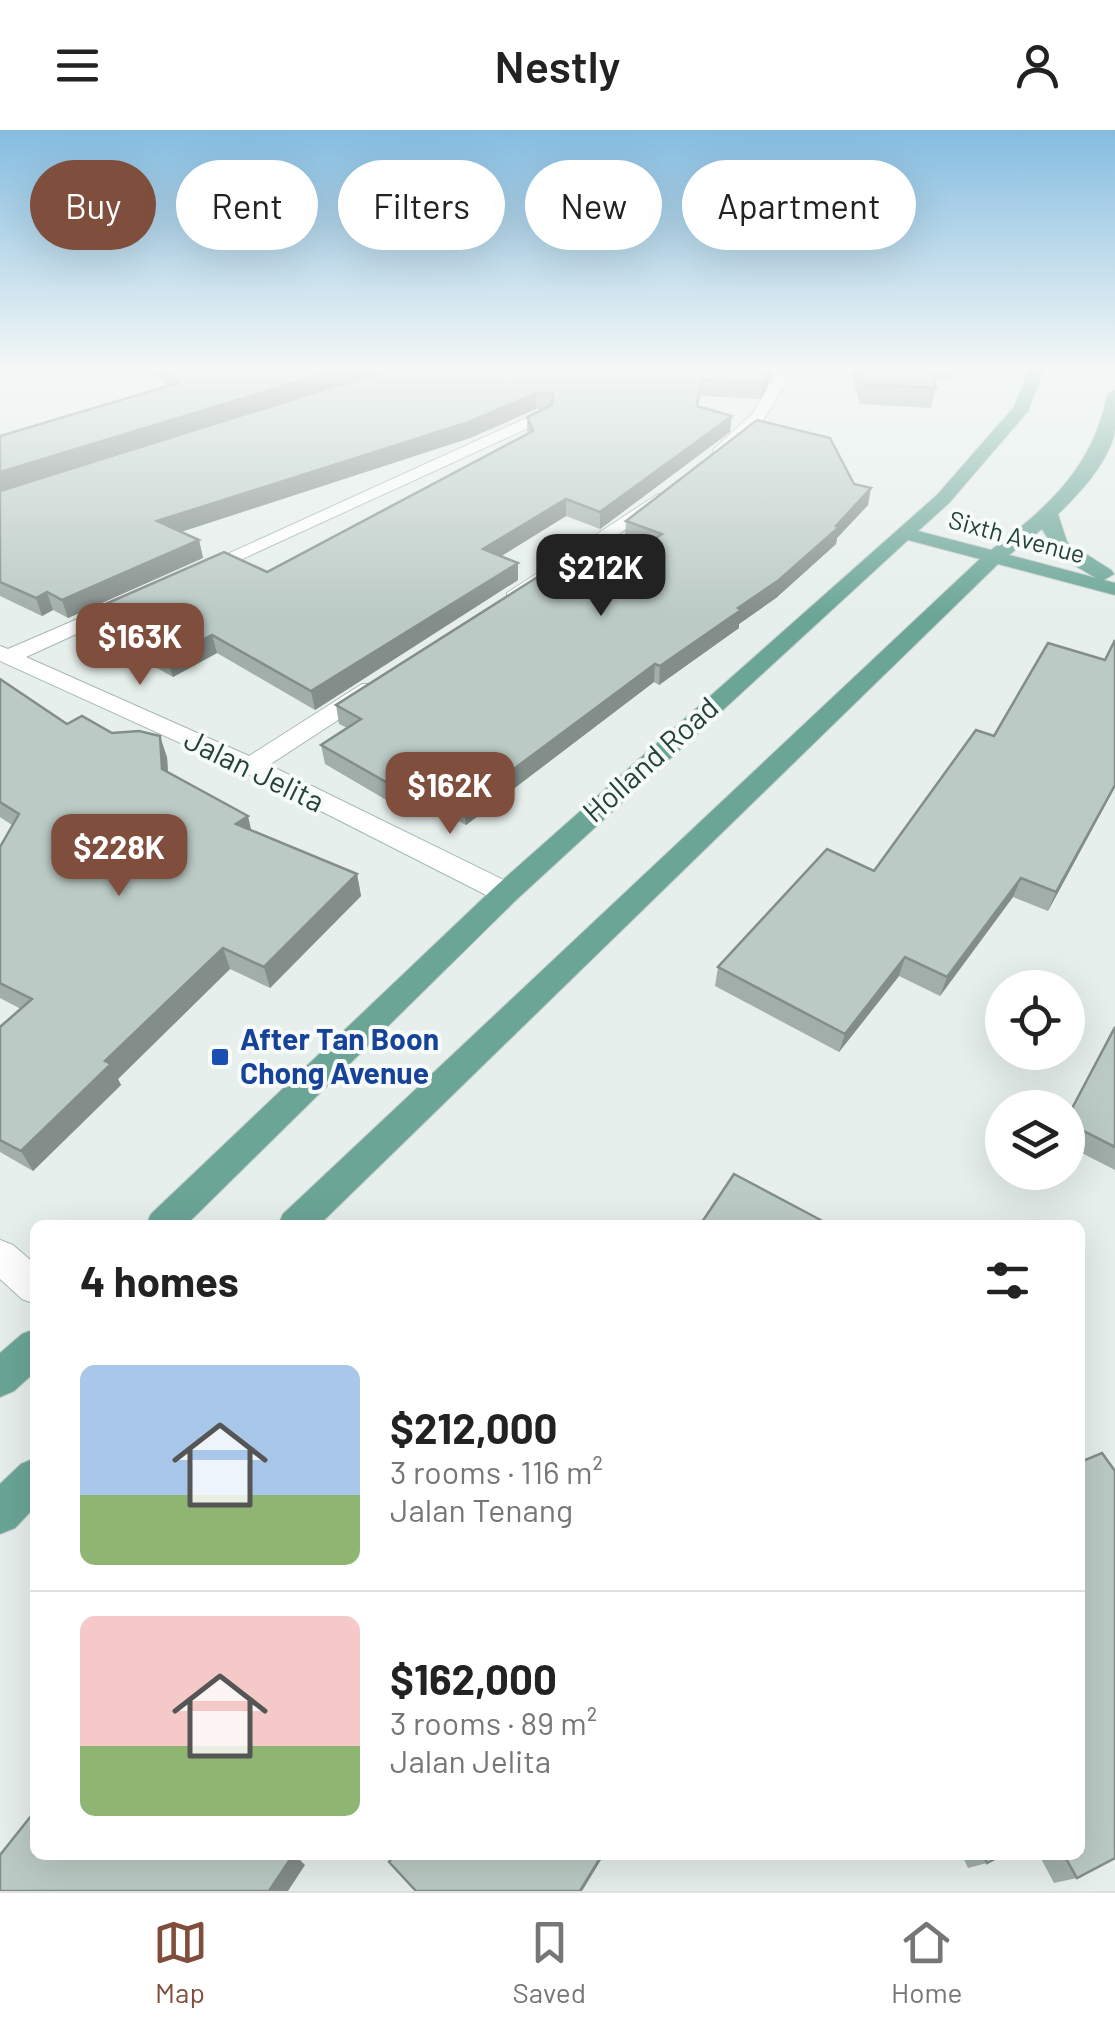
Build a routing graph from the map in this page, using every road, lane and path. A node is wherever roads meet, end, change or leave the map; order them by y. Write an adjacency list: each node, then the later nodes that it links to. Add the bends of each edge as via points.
1 (464, 451): 10 (street)
2 (722, 451): 5 (street)
3 (988, 451): 8 (main road, Holland Road)
4 (1096, 451): 7 (main road)
5 (708, 462)
6 (678, 484): 14 (street)
7 (1050, 516): 9 (main road); 11 (main road, via 1058,546)
8 (906, 534): 9 (main road, Sixth Avenue); 18 (main road, Holland Road)
9 (994, 557): 12 (main road, Sixth Avenue); 20 (main road)
10 (187, 576)
11 (1115, 580)
12 (1115, 590)
13 (151, 593): 15 (street)
14 (501, 605)
15 (4, 655): 17 (street, Jalan Jelita)
16 (384, 680): 17 (street)
17 (250, 766): 18 (street, Jalan Jelita)
18 (506, 893): 19 (main road, Holland Road)
19 (169, 1220)
20 (300, 1220)
21 (0, 1256): 22 (street)
22 (30, 1283)
23 (30, 1351): 24 (main road)
24 (0, 1378)
25 (30, 1483): 26 (main road)
26 (0, 1513)

